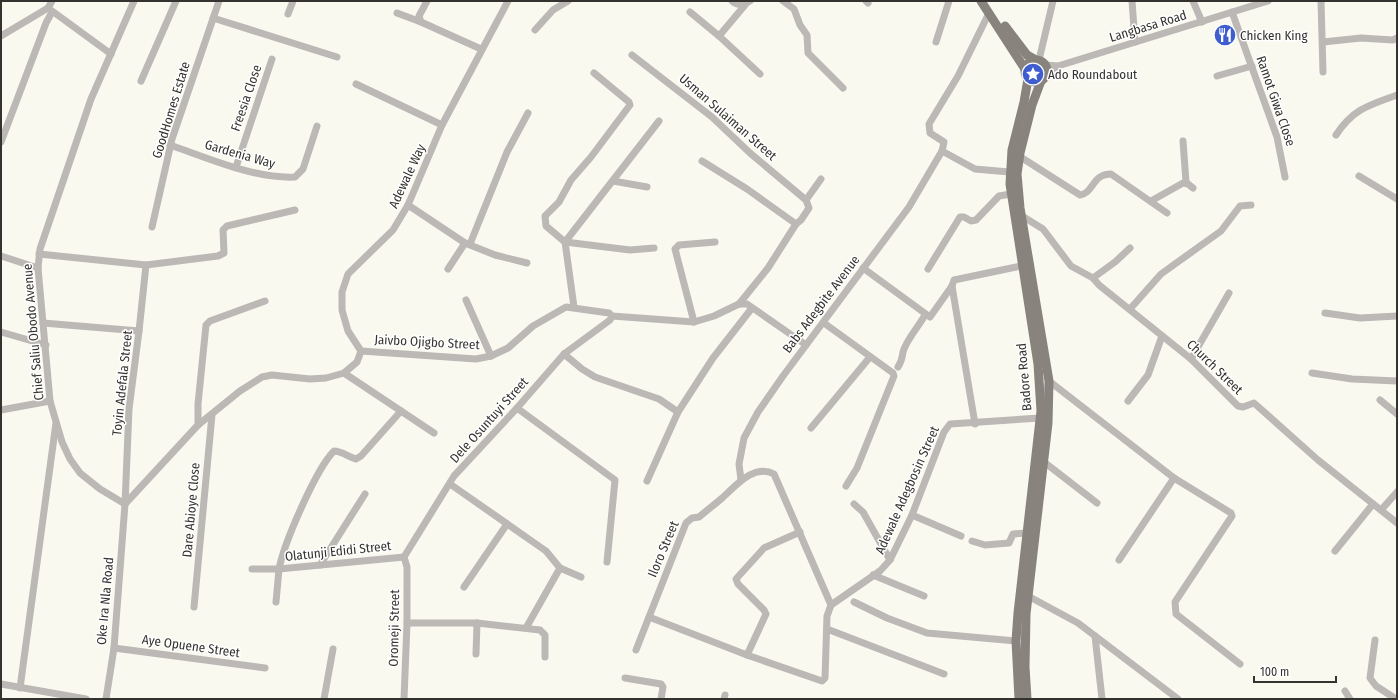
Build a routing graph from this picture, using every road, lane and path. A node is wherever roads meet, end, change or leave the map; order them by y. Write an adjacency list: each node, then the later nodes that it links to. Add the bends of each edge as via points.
1 (52, 1): 22 (street)
2 (134, 1): 39 (street, Chief Saliu Obodo Avenue)
3 (176, 1): 51 (street)
4 (219, 1): 28 (street, GoodHomes Estate)
5 (293, 1): 27 (street)
6 (427, 1): 29 (street, via 419,16)
7 (508, 1): 38 (street, Adewale Way)
8 (568, 1): 31 (street, via 553,10)
9 (732, 1): 20 (street, via 740,5)
10 (783, 1): 53 (street, via 794,9 800,25 807,34 808,53)
11 (949, 1): 35 (street)
12 (981, 1): 26 (main road)
13 (988, 1): 44 (main road, via 1027,55)
14 (1053, 1): 44 (street)
15 (1132, 1): 36 (street)
16 (1193, 1): 30 (street)
17 (1241, 1): 21 (street)
18 (1268, 1): 21 (street, Langbasa Road)
19 (1321, 1): 37 (street)
20 (747, 3): 33 (street)
21 (1242, 9): 24 (street, Langbasa Road)
22 (50, 10): 32 (street); 39 (street); 61 (street)
23 (690, 12): 33 (street)
24 (1232, 12): 30 (street, Langbasa Road); 43 (street, Ramot Giwa Close)
25 (397, 13): 29 (street)
26 (990, 13): 45 (main road); 63 (street, via 958,76 929,124 930,133 944,142)
27 (288, 14)
28 (213, 18): 41 (street); 62 (street, GoodHomes Estate)
29 (421, 22): 38 (street)
30 (1202, 22): 36 (street, Langbasa Road)
31 (535, 30)
32 (1, 36)
33 (719, 36): 48 (street)
34 (1397, 38): 37 (street)
35 (936, 42)
36 (1135, 42): 44 (street, Langbasa Road, via 1058,66)
37 (1323, 42): 46 (street)
38 (481, 49): 57 (street, Adewale Way)
39 (111, 54): 91 (street, Chief Saliu Obodo Avenue, via 89,106)
40 (632, 55): 76 (street, Usman Sulaiman Street, via 712,117)
41 (337, 57)
42 (272, 59): 66 (street, Freesia Close)
43 (1252, 66): 49 (street); 69 (street, Ramot Giwa Close, via 1279,143)
44 (1041, 68): 45 (main road, via 1029,62); 50 (main road, via 1032,82); 64 (main road, Badore Road)
45 (1025, 69): 50 (main road)
46 (1323, 72)
47 (594, 73): 86 (street, via 630,105 546,216 546,226)
48 (760, 74)
49 (1217, 76)
50 (1028, 79): 67 (main road, Badore Road)
51 (141, 81)
52 (356, 84): 57 (street)
53 (843, 88)
54 (1397, 95): 59 (street, via 1357,111 1348,118)
55 (528, 113): 88 (street, via 506,152)
56 (659, 120): 71 (street)
57 (442, 125): 80 (street, Adewale Way)
58 (317, 126): 66 (street, Gardenia Way, via 303,169 295,177 278,178)
59 (1336, 136)
60 (1183, 140): 72 (street)
61 (1, 142)
62 (170, 145): 66 (street, Gardenia Way); 85 (street, GoodHomes Estate)
63 (942, 151): 67 (street, via 975,169); 97 (street, Babs Adegbite Avenue, via 909,207)
64 (1019, 156): 78 (street, via 1080,195 1086,193 1098,177 1111,174); 83 (main road, Badore Road, via 1017,174)
65 (702, 161): 84 (street)
66 (236, 167)
67 (1009, 172): 75 (main road, Badore Road)
68 (1359, 176): 77 (street)
69 (1285, 177)
70 (821, 179): 76 (street)
71 (613, 181): 73 (street); 86 (street)
72 (1186, 182): 74 (street); 78 (street)
73 (647, 186)
74 (1193, 188)
75 (1011, 194): 95 (main road, Badore Road); 99 (street, via 999,196 976,220 960,217)
76 (806, 200): 84 (street, via 809,208)
77 (1397, 200)
78 (1151, 201): 82 (street)
79 (1251, 204): 108 (street, via 1240,206 1221,231 1162,274)
80 (408, 205): 88 (street); 121 (street, Adewale Way, via 393,230 348,274 342,292 342,310 348,331)
81 (295, 210): 94 (street, via 227,226 224,230 224,252 218,256)
82 (1167, 213)
83 (1022, 216): 100 (street, Church Street, via 1043,229 1071,266); 129 (main road, Badore Road)
84 (796, 224): 105 (street, via 768,268)
85 (152, 227)
86 (565, 242): 89 (street, via 630,250); 106 (street)
87 (715, 242): 113 (street, via 679,245 675,249)
88 (468, 244): 93 (street, via 494,255); 98 (street)
89 (654, 248)
90 (1130, 248): 100 (street)
91 (39, 254): 94 (street); 96 (street, Chief Saliu Obodo Avenue)
92 (1, 256): 96 (street)
93 (527, 263)
94 (146, 265): 116 (street, Toyin Adefala Street)
95 (1021, 266): 101 (street, via 960,278 954,280); 140 (main road, Badore Road, via 1038,364)
96 (38, 268): 114 (street, Chief Saliu Obodo Avenue)
97 (862, 268): 110 (street); 115 (street, Babs Adegbite Avenue)
98 (448, 269)
99 (928, 269)
100 (1093, 278): 108 (street, Church Street)
101 (952, 286): 110 (street, via 933,316 930,318); 142 (street)
102 (1229, 293): 125 (street)
103 (466, 300): 123 (street)
104 (265, 301): 143 (street, via 210,321 206,325)
105 (739, 304): 107 (street, via 747,304); 113 (street, Jaivbo Ojigbo Street)
106 (574, 307): 111 (street, Jaivbo Ojigbo Street, via 609,313); 123 (street, Jaivbo Ojigbo Street, via 562,308 533,326 508,348)
107 (752, 308): 119 (street); 137 (street, via 713,358)
108 (1130, 309): 118 (street, Church Street)
109 (1325, 313): 112 (street, via 1360,318)
110 (925, 315): 126 (street, via 908,342)
111 (612, 316): 113 (street, Jaivbo Ojigbo Street); 122 (street, Dele Osuntuyi Street)
112 (1397, 316)
113 (694, 322)
114 (43, 323): 116 (street); 120 (street, Chief Saliu Obodo Avenue)
115 (824, 323): 119 (street, Babs Adegbite Avenue); 124 (street)
116 (140, 331): 155 (street, Toyin Adefala Street, via 129,409)
117 (1, 332): 120 (street)
118 (1162, 336): 125 (street, Church Street); 133 (street, via 1148,375)
119 (806, 345): 148 (street, Babs Adegbite Avenue, via 758,412 744,438 739,464)
120 (46, 346): 132 (street, Chief Saliu Obodo Avenue)
121 (361, 351): 123 (street, Jaivbo Ojigbo Street, via 476,359); 127 (street, Jaivbo Ojigbo Street, via 357,362)
122 (564, 354): 134 (street, Dele Osuntuyi Street); 137 (street, via 595,376 659,399)
123 (491, 356)
124 (870, 357): 144 (street); 151 (street, via 894,376 857,468)
125 (1191, 359): 157 (street, Church Street, via 1238,406 1254,404)
126 (898, 367)
127 (344, 373): 136 (street); 139 (street, Jaivbo Ojigbo Street, via 310,379 278,374 262,377 240,391)
128 (1312, 373): 130 (street, via 1352,379)
129 (1049, 381): 146 (main road, Badore Road); 147 (street)
130 (1397, 381)
131 (1380, 400): 138 (street)
132 (50, 401): 135 (street); 141 (street, Chief Saliu Obodo Avenue)
133 (1128, 401)
134 (517, 408): 150 (street, Dele Osuntuyi Street, via 454,476); 170 (street, via 615,480)
135 (1, 410)
136 (401, 411): 145 (street); 174 (street, Olatunji Edidi Street, via 361,456 351,458 340,451 329,456 312,485)
137 (678, 412): 149 (street)
138 (1397, 414)
139 (212, 415): 143 (street, Jaivbo Ojigbo Street); 183 (street, Dare Abioye Close)
140 (1040, 418): 142 (street, Adewale Adegbosin Street); 163 (main road, Badore Road)
141 (56, 421): 155 (street, Chief Saliu Obodo Avenue, via 70,459 80,473); 203 (street)
142 (976, 424): 159 (street, Adewale Adegbosin Street, via 950,424 944,432)
143 (198, 425): 155 (street, Jaivbo Ojigbo Street)
144 (811, 428)
145 (434, 433)
146 (1044, 462): 154 (street); 179 (main road, Badore Road)
147 (1174, 478): 169 (street); 198 (street, via 1229,511 1232,516 1175,602 1176,614)
148 (741, 480): 162 (street, via 757,473 774,474); 184 (street, Iloro Street, via 699,517 692,518 686,523)
149 (647, 481)
150 (450, 484): 160 (street); 167 (street, Dele Osuntuyi Street)
151 (846, 486)
152 (1397, 492): 158 (street)
153 (365, 494): 171 (street)
154 (1097, 503)
155 (125, 504): 192 (street, Oke Ira Nla Road)
156 (854, 504): 168 (street, via 863,512)
157 (1373, 504): 158 (street, Church Street); 166 (street)
158 (1381, 510): 161 (street, Church Street)
159 (912, 515): 164 (street); 168 (street, Adewale Adegbosin Street)
160 (507, 524): 172 (street, via 546,551); 177 (street)
161 (1397, 524)
162 (800, 532): 182 (street); 196 (street, via 764,548 736,579 766,614)
163 (1026, 533): 165 (street, via 1013,534 1009,543 985,545); 191 (main road, Badore Road)
164 (961, 536)
165 (972, 541)
166 (1335, 551)
167 (404, 557): 171 (street, Olatunji Edidi Street); 185 (street, Oromeji Street, via 407,567)
168 (890, 560): 175 (street, Adewale Adegbosin Street)
169 (1119, 560)
170 (607, 562)
171 (320, 565): 174 (street, Olatunji Edidi Street)
172 (560, 568): 176 (street); 187 (street)
173 (252, 569): 174 (street)
174 (278, 569): 180 (street)
175 (873, 575): 178 (street); 182 (street, Adewale Adegbosin Street)
176 (581, 577)
177 (464, 587)
178 (924, 596)
179 (1028, 596): 189 (street); 211 (main road, Badore Road, via 1025,646)
180 (276, 602)
181 (854, 602): 191 (street, via 927,633)
182 (831, 605): 188 (street, via 827,616)
183 (194, 607)
184 (649, 617): 194 (street, Iloro Street); 196 (street)
185 (407, 623): 186 (street); 208 (street, Oromeji Street)
186 (477, 623): 187 (street); 195 (street)
187 (526, 628): 197 (street, via 540,630 545,635)
188 (827, 629): 196 (street, via 825,678 822,680); 200 (street)
189 (1095, 636): 212 (street); 213 (street)
190 (1375, 640): 215 (street, via 1370,678 1376,686)
191 (1016, 641): 210 (main road, Badore Road)
192 (114, 648): 199 (street, Aye Opuene Street); 206 (street, Oke Ira Nla Road)
193 (333, 649): 207 (street)
194 (636, 650)
195 (476, 654)
196 (747, 655)
197 (545, 657)
198 (1240, 664)
199 (265, 668)
200 (944, 674)
201 (625, 678): 209 (street, via 661,684)
202 (1, 684): 203 (street)
203 (20, 688): 205 (street)
204 (1345, 691): 214 (street)
205 (86, 699)
206 (106, 699)
207 (324, 699)
208 (404, 699)
209 (661, 699)
210 (1019, 699)
211 (1028, 699)
212 (1102, 699)
213 (1178, 699)
214 (1350, 699)
215 (1396, 699)

